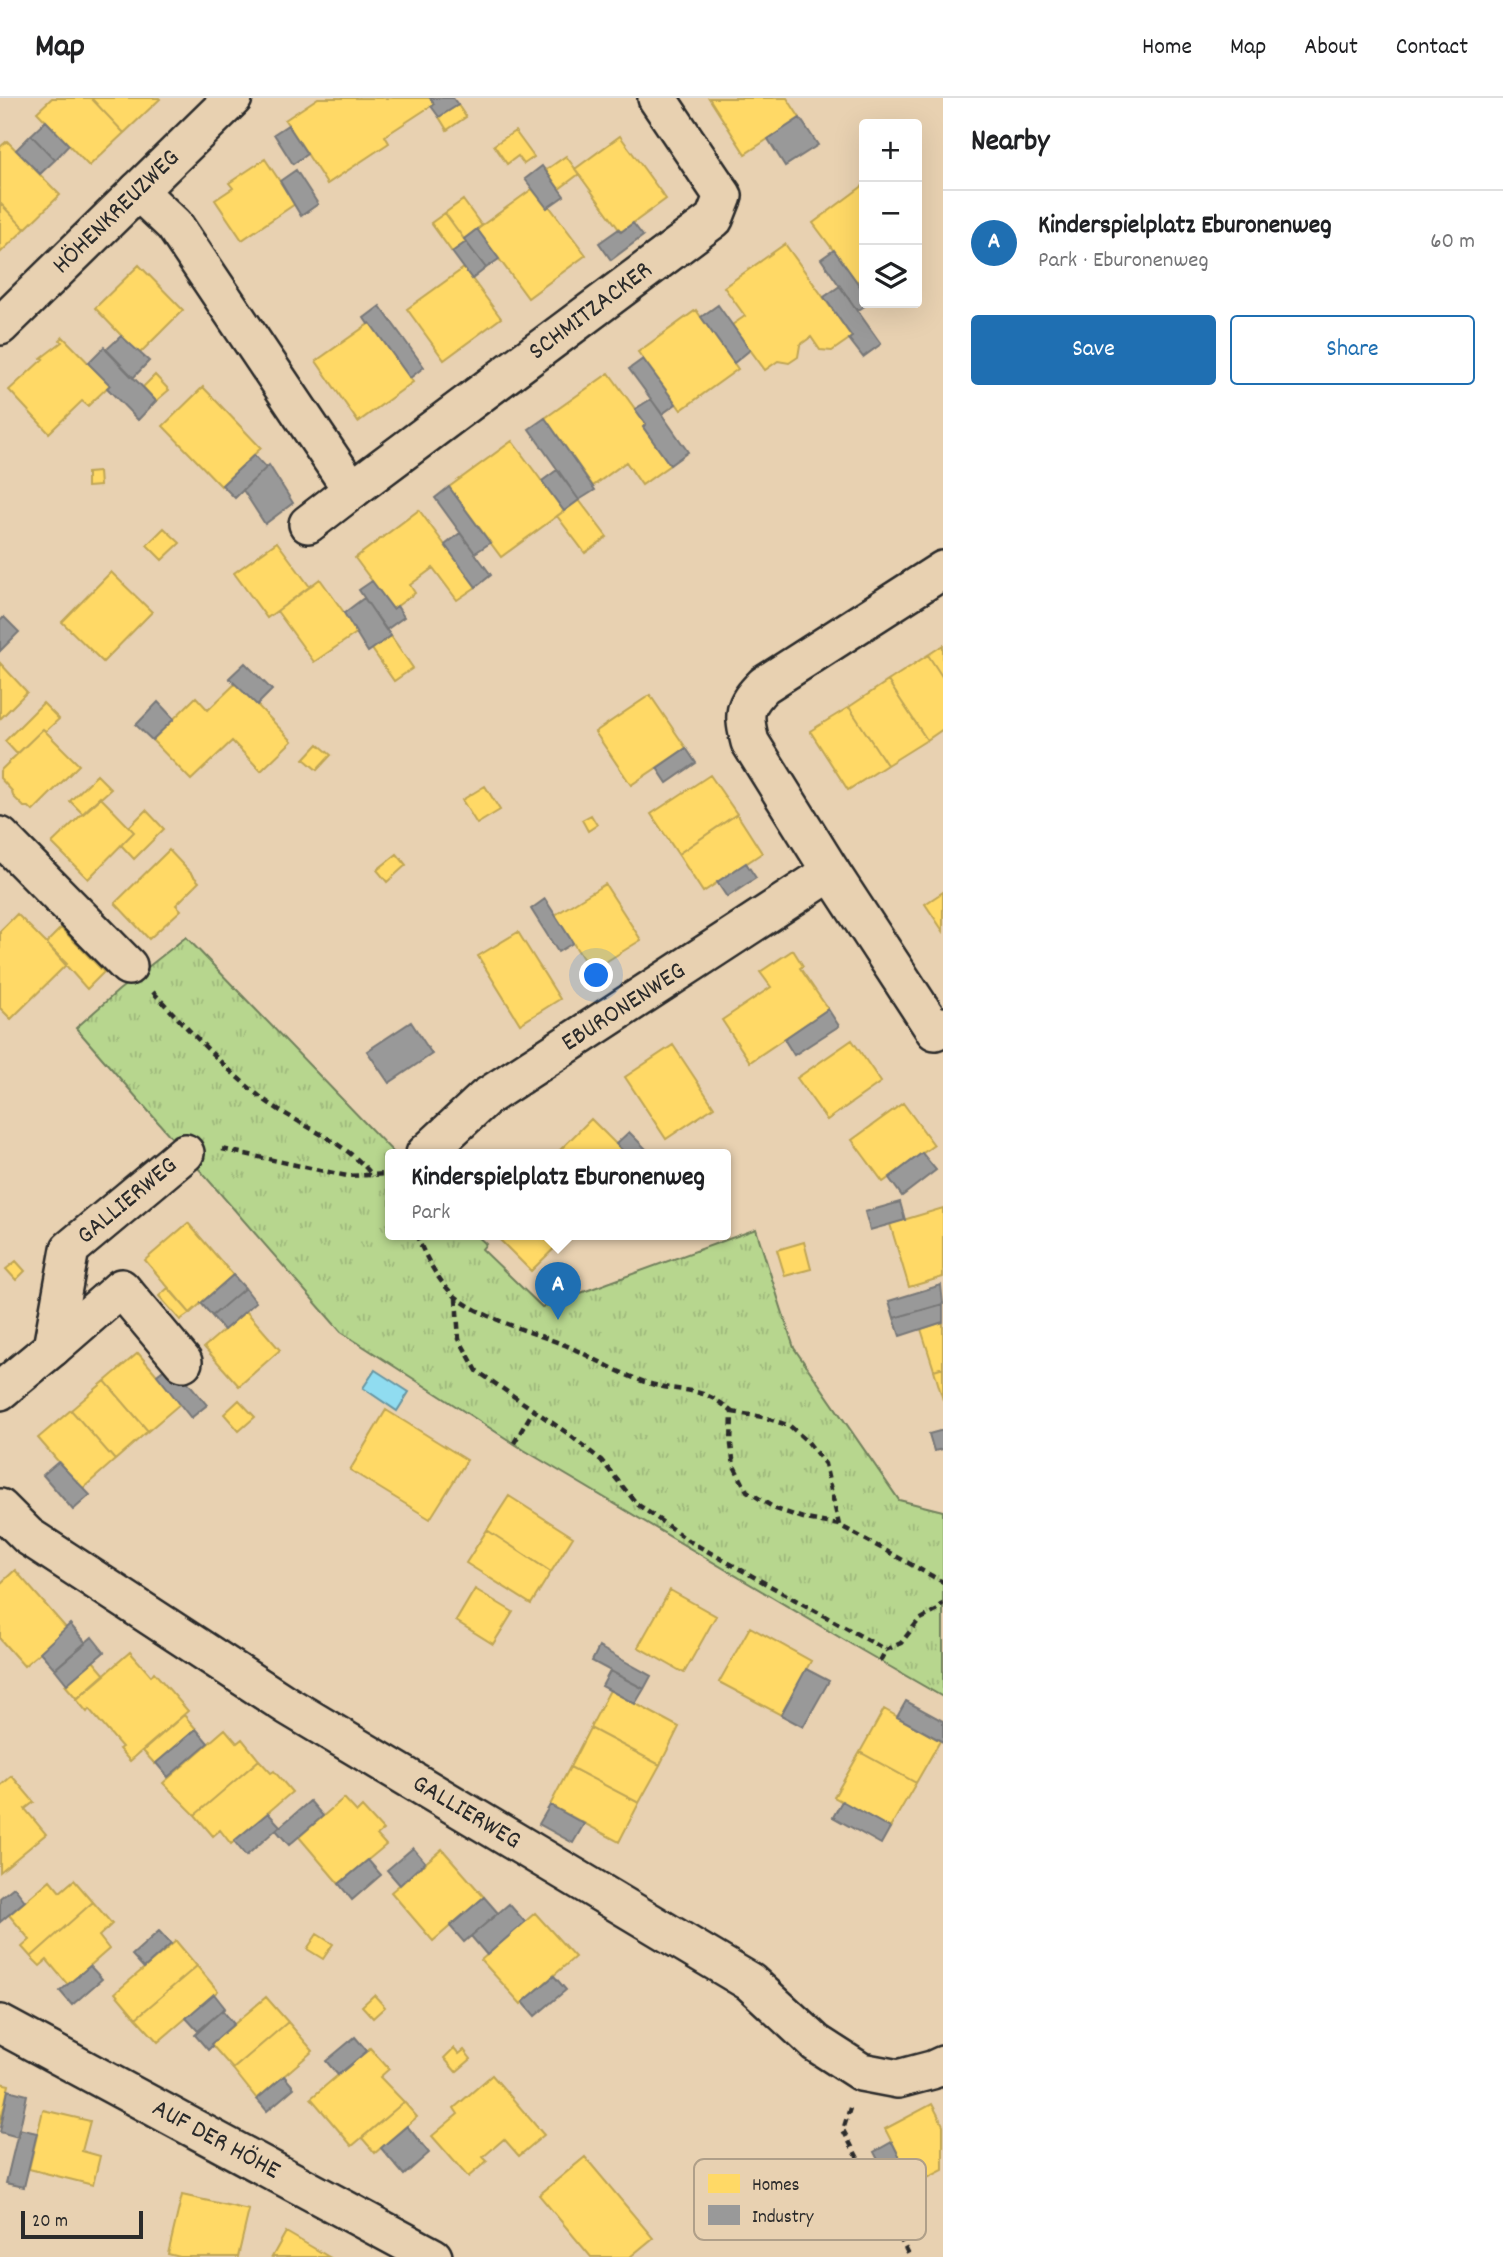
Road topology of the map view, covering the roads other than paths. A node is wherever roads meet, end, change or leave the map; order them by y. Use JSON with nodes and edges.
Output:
{"nodes":[{"id":1,"x":233,"y":98,"type":"edge"},
{"id":2,"x":657,"y":98,"type":"edge"},
{"id":3,"x":138,"y":191,"type":"junction"},
{"id":4,"x":0,"y":326,"type":"edge"},
{"id":5,"x":352,"y":490,"type":"junction"},
{"id":6,"x":308,"y":524,"type":"dead end"},
{"id":7,"x":943,"y":570,"type":"edge"},
{"id":8,"x":0,"y":836,"type":"edge"},
{"id":9,"x":831,"y":872,"type":"junction"},
{"id":10,"x":128,"y":966,"type":"road end"},
{"id":11,"x":941,"y":1033,"type":"edge"},
{"id":12,"x":430,"y":1149,"type":"edge"},
{"id":13,"x":185,"y":1153,"type":"road end"},
{"id":14,"x":52,"y":1348,"type":"junction"},
{"id":15,"x":183,"y":1362,"type":"dead end"},
{"id":16,"x":0,"y":1391,"type":"edge"},
{"id":17,"x":0,"y":1508,"type":"edge"},
{"id":18,"x":0,"y":2024,"type":"edge"},
{"id":19,"x":943,"y":2064,"type":"edge"},
{"id":20,"x":433,"y":2257,"type":"edge"}],
"edges":[{"from":1,"to":3,"type":"street","name":"HÖHENKREUZWEG"},
{"from":2,"to":5,"type":"street","name":"SCHMITZACKER"},
{"from":3,"to":4,"type":"street","name":"HÖHENKREUZWEG"},
{"from":3,"to":5,"type":"street"},
{"from":5,"to":6,"type":"street","name":"SCHMITZACKER"},
{"from":7,"to":9,"type":"street"},
{"from":8,"to":10,"type":"street"},
{"from":9,"to":11,"type":"street"},
{"from":9,"to":12,"type":"street","name":"EBURONENWEG"},
{"from":13,"to":14,"type":"street","name":"GALLIERWEG"},
{"from":14,"to":15,"type":"street"},
{"from":14,"to":16,"type":"street"},
{"from":17,"to":19,"type":"street","name":"GALLIERWEG"},
{"from":18,"to":20,"type":"street","name":"AUF DER HÖHE"}]}
